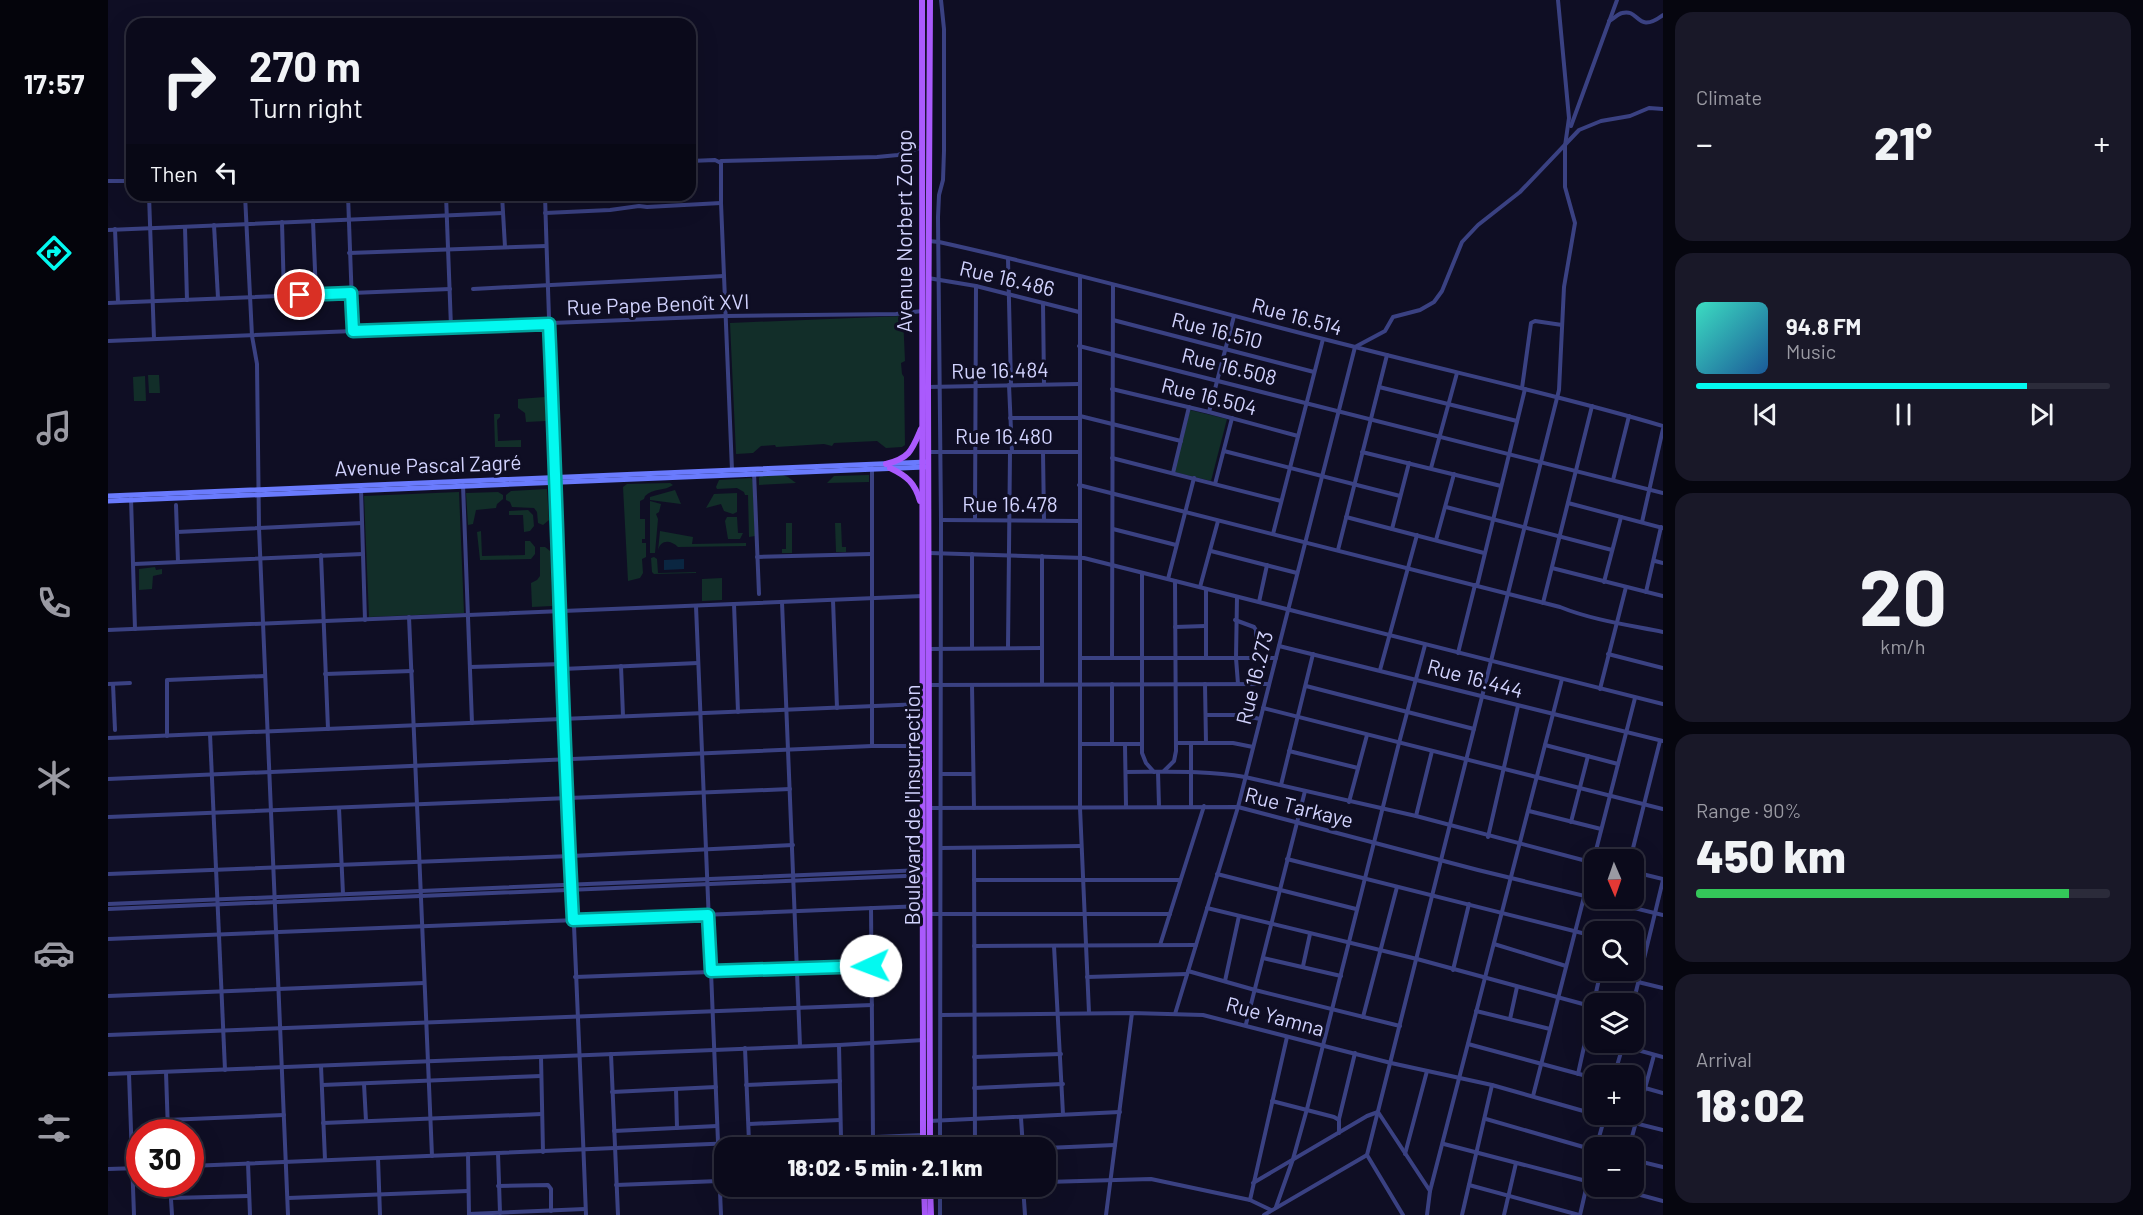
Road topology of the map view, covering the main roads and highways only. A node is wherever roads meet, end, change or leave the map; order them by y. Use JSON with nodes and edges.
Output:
{"nodes":[{"id":1,"x":922,"y":0,"type":"edge"},
{"id":2,"x":930,"y":0,"type":"edge"},
{"id":3,"x":925,"y":241,"type":"junction"},
{"id":4,"x":925,"y":387,"type":"junction"},
{"id":5,"x":922,"y":426,"type":"junction"},
{"id":6,"x":925,"y":464,"type":"junction"},
{"id":7,"x":888,"y":466,"type":"junction"},
{"id":8,"x":754,"y":471,"type":"junction"},
{"id":9,"x":556,"y":480,"type":"junction"},
{"id":10,"x":108,"y":496,"type":"edge"},
{"id":11,"x":131,"y":497,"type":"junction"},
{"id":12,"x":108,"y":501,"type":"edge"},
{"id":13,"x":922,"y":508,"type":"junction"},
{"id":14,"x":926,"y":596,"type":"junction"},
{"id":15,"x":926,"y":704,"type":"junction"},
{"id":16,"x":926,"y":872,"type":"junction"},
{"id":17,"x":927,"y":1040,"type":"junction"},
{"id":18,"x":924,"y":1137,"type":"edge"},
{"id":19,"x":930,"y":1137,"type":"edge"},
{"id":20,"x":924,"y":1197,"type":"edge"},
{"id":21,"x":930,"y":1197,"type":"edge"},
{"id":22,"x":925,"y":1215,"type":"edge"},
{"id":23,"x":931,"y":1215,"type":"edge"}],
"edges":[{"from":1,"to":3,"type":"main road","name":"Avenue Norbert Zongo"},
{"from":2,"to":3,"type":"main road","name":"Avenue Norbert Zongo"},
{"from":3,"to":4,"type":"main road","name":"Avenue Norbert Zongo"},
{"from":3,"to":4,"type":"main road","name":"Avenue Norbert Zongo"},
{"from":4,"to":5,"type":"main road","name":"Avenue Norbert Zongo"},
{"from":4,"to":6,"type":"main road","name":"Avenue Norbert Zongo"},
{"from":5,"to":6,"type":"main road","name":"Avenue Norbert Zongo"},
{"from":5,"to":7,"type":"main road"},
{"from":6,"to":7,"type":"main road","name":"Avenue Pascal Zagré"},
{"from":6,"to":13,"type":"main road","name":"Boulevard de l'Insurrection"},
{"from":6,"to":14,"type":"main road","name":"Boulevard de l'Insurrection"},
{"from":7,"to":8,"type":"main road","name":"Avenue Pascal Zagré"},
{"from":7,"to":13,"type":"main road"},
{"from":8,"to":9,"type":"main road","name":"Avenue Pascal Zagré"},
{"from":8,"to":9,"type":"main road","name":"Avenue Pascal Zagré"},
{"from":9,"to":11,"type":"main road","name":"Avenue Pascal Zagré"},
{"from":10,"to":11,"type":"main road","name":"Avenue Pascal Zagré"},
{"from":11,"to":12,"type":"main road","name":"Avenue Pascal Zagré"},
{"from":13,"to":14,"type":"main road","name":"Boulevard de l'Insurrection"},
{"from":14,"to":15,"type":"main road","name":"Boulevard de l'Insurrection"},
{"from":14,"to":15,"type":"main road","name":"Boulevard de l'Insurrection"},
{"from":15,"to":16,"type":"main road","name":"Boulevard de l'Insurrection"},
{"from":15,"to":16,"type":"main road","name":"Boulevard de l'Insurrection"},
{"from":16,"to":17,"type":"main road","name":"Boulevard de l'Insurrection"},
{"from":16,"to":17,"type":"main road","name":"Boulevard de l'Insurrection"},
{"from":17,"to":18,"type":"main road","name":"Boulevard de l'Insurrection"},
{"from":17,"to":19,"type":"main road","name":"Boulevard de l'Insurrection"},
{"from":20,"to":22,"type":"main road"},
{"from":21,"to":23,"type":"main road"}]}
